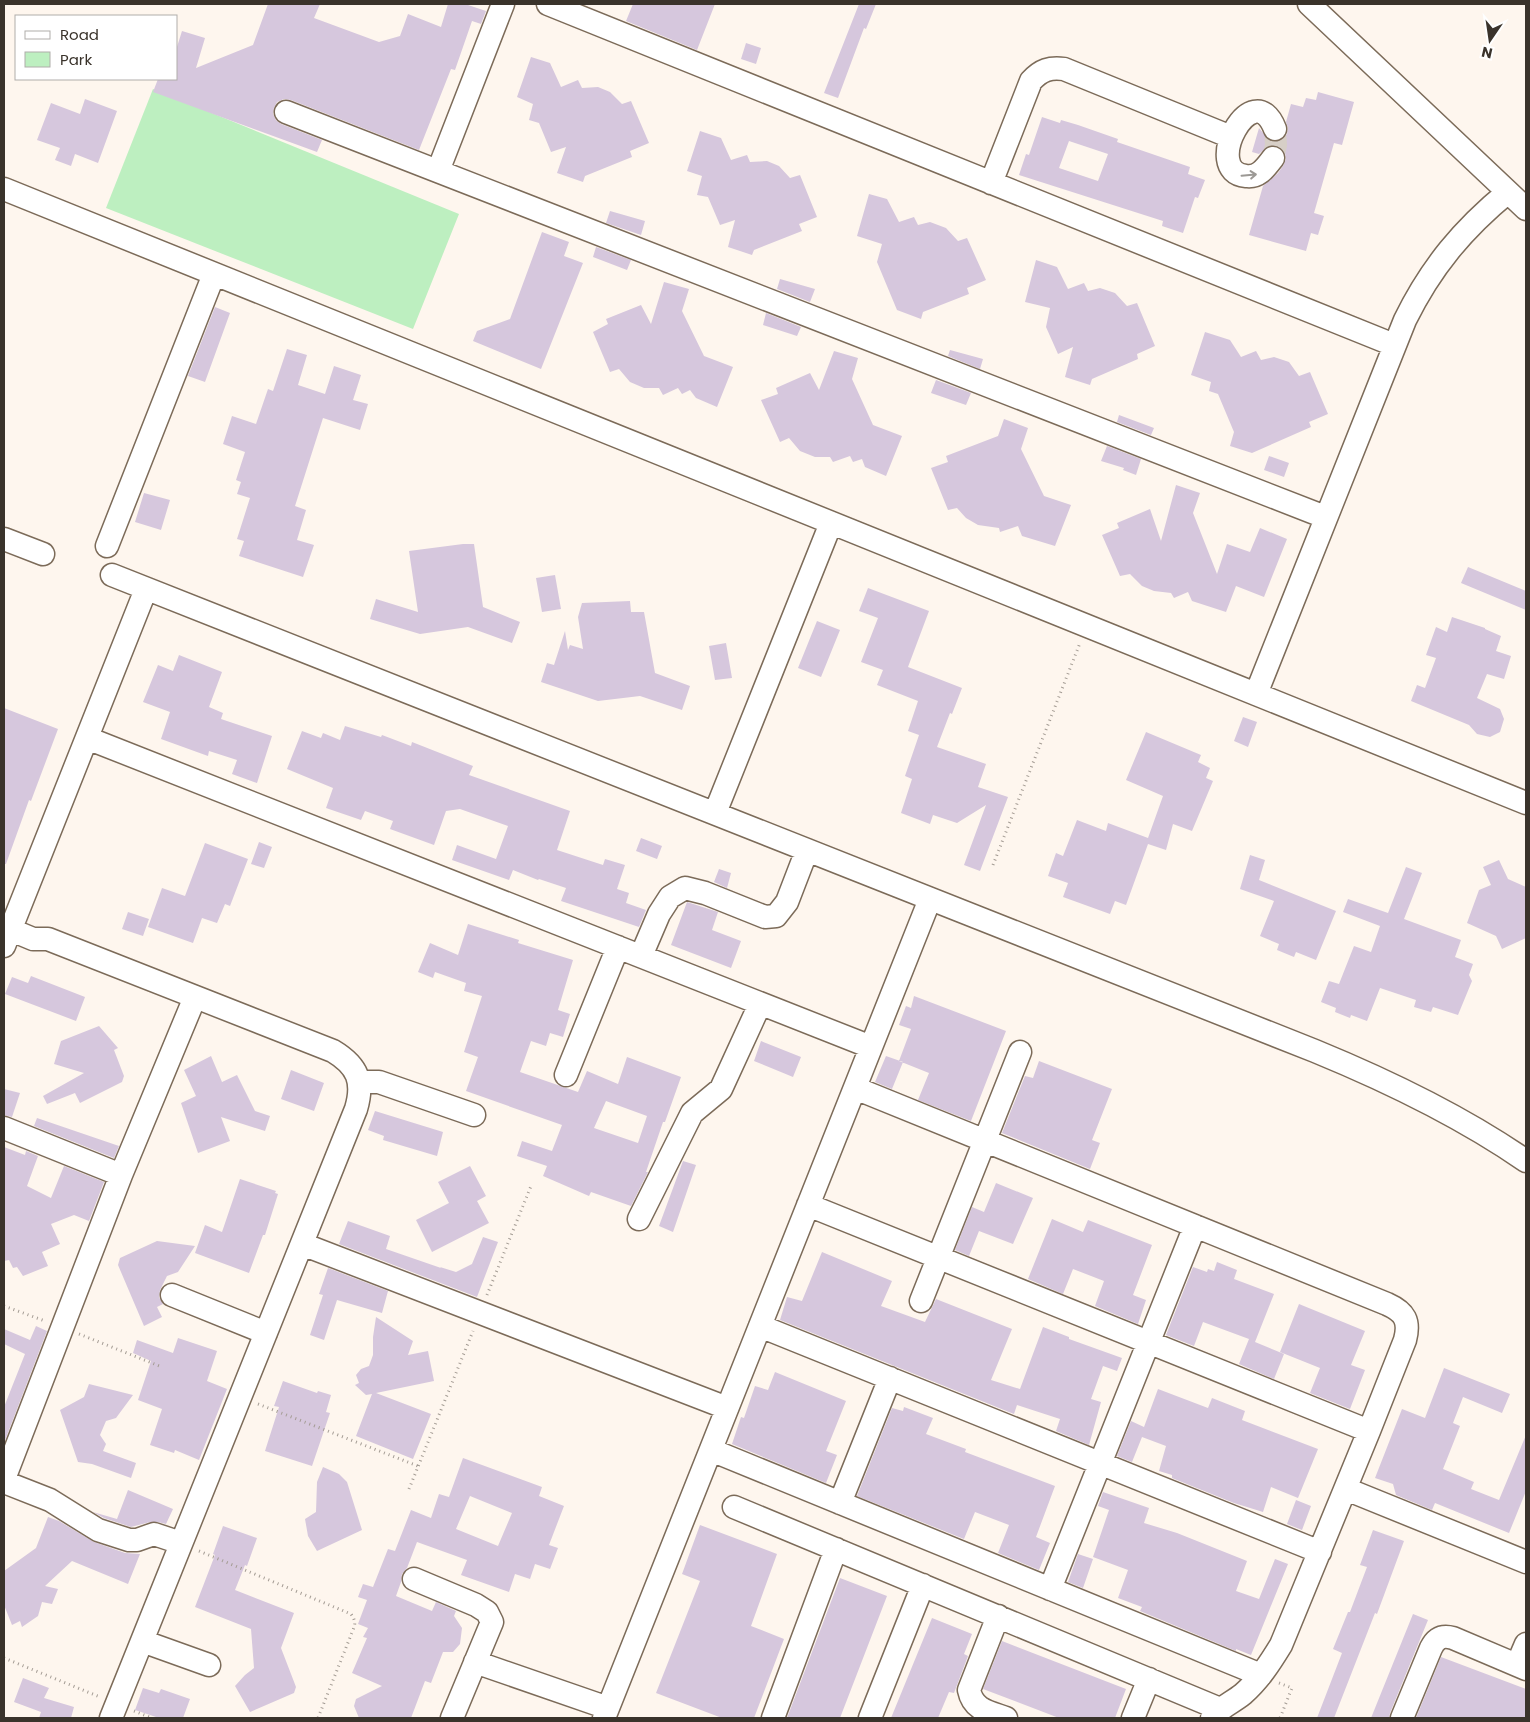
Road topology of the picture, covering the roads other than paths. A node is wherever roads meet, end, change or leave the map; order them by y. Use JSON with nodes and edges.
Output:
{"nodes":[{"id":1,"x":503,"y":4,"type":"edge"},
{"id":2,"x":548,"y":4,"type":"edge"},
{"id":3,"x":1310,"y":4,"type":"edge"},
{"id":4,"x":286,"y":112,"type":"dead end"},
{"id":5,"x":1275,"y":129,"type":"dead end"},
{"id":6,"x":1231,"y":137,"type":"junction"},
{"id":7,"x":1273,"y":158,"type":"tunnel mouth"},
{"id":8,"x":438,"y":171,"type":"junction"},
{"id":9,"x":991,"y":183,"type":"junction"},
{"id":10,"x":4,"y":189,"type":"edge"},
{"id":11,"x":1508,"y":192,"type":"junction"},
{"id":12,"x":1526,"y":209,"type":"edge"},
{"id":13,"x":214,"y":274,"type":"junction"},
{"id":14,"x":1394,"y":345,"type":"junction"},
{"id":15,"x":1326,"y":517,"type":"junction"},
{"id":16,"x":831,"y":523,"type":"junction"},
{"id":17,"x":4,"y":539,"type":"edge"},
{"id":18,"x":107,"y":546,"type":"dead end"},
{"id":19,"x":42,"y":554,"type":"dead end"},
{"id":20,"x":112,"y":576,"type":"dead end"},
{"id":21,"x":146,"y":589,"type":"junction"},
{"id":22,"x":1256,"y":694,"type":"junction"},
{"id":23,"x":87,"y":738,"type":"junction"},
{"id":24,"x":1526,"y":803,"type":"edge"},
{"id":25,"x":715,"y":813,"type":"junction"},
{"id":26,"x":808,"y":850,"type":"junction"},
{"id":27,"x":930,"y":898,"type":"junction"},
{"id":28,"x":7,"y":927,"type":"edge"},
{"id":29,"x":618,"y":947,"type":"junction"},
{"id":30,"x":641,"y":956,"type":"junction"},
{"id":31,"x":195,"y":997,"type":"junction"},
{"id":32,"x":760,"y":1004,"type":"junction"},
{"id":33,"x":871,"y":1047,"type":"junction"},
{"id":34,"x":1020,"y":1052,"type":"dead end"},
{"id":35,"x":566,"y":1075,"type":"dead end"},
{"id":36,"x":360,"y":1082,"type":"junction"},
{"id":37,"x":855,"y":1088,"type":"junction"},
{"id":38,"x":474,"y":1115,"type":"dead end"},
{"id":39,"x":4,"y":1128,"type":"edge"},
{"id":40,"x":985,"y":1140,"type":"junction"},
{"id":41,"x":1526,"y":1161,"type":"edge"},
{"id":42,"x":121,"y":1175,"type":"junction"},
{"id":43,"x":808,"y":1205,"type":"junction"},
{"id":44,"x":639,"y":1219,"type":"dead end"},
{"id":45,"x":1195,"y":1226,"type":"junction"},
{"id":46,"x":302,"y":1244,"type":"junction"},
{"id":47,"x":938,"y":1258,"type":"junction"},
{"id":48,"x":172,"y":1295,"type":"dead end"},
{"id":49,"x":921,"y":1300,"type":"dead end"},
{"id":50,"x":760,"y":1326,"type":"junction"},
{"id":51,"x":266,"y":1332,"type":"junction"},
{"id":52,"x":1148,"y":1342,"type":"junction"},
{"id":53,"x":890,"y":1378,"type":"junction"},
{"id":54,"x":727,"y":1408,"type":"junction"},
{"id":55,"x":1369,"y":1431,"type":"junction"},
{"id":56,"x":711,"y":1450,"type":"junction"},
{"id":57,"x":1100,"y":1463,"type":"junction"},
{"id":58,"x":4,"y":1480,"type":"edge"},
{"id":59,"x":1346,"y":1489,"type":"junction"},
{"id":60,"x":840,"y":1503,"type":"junction"},
{"id":61,"x":734,"y":1506,"type":"dead end"},
{"id":62,"x":181,"y":1544,"type":"junction"},
{"id":63,"x":836,"y":1549,"type":"junction"},
{"id":64,"x":1320,"y":1552,"type":"junction"},
{"id":65,"x":1526,"y":1562,"type":"edge"},
{"id":66,"x":414,"y":1579,"type":"dead end"},
{"id":67,"x":923,"y":1585,"type":"junction"},
{"id":68,"x":1050,"y":1590,"type":"junction"},
{"id":69,"x":998,"y":1616,"type":"junction"},
{"id":70,"x":142,"y":1641,"type":"junction"},
{"id":71,"x":1526,"y":1644,"type":"edge"},
{"id":72,"x":475,"y":1662,"type":"junction"},
{"id":73,"x":209,"y":1665,"type":"dead end"},
{"id":74,"x":1522,"y":1667,"type":"edge"},
{"id":75,"x":1261,"y":1675,"type":"junction"},
{"id":76,"x":1148,"y":1679,"type":"junction"},
{"id":77,"x":114,"y":1711,"type":"edge"},
{"id":78,"x":606,"y":1713,"type":"edge"},
{"id":79,"x":1216,"y":1714,"type":"edge"},
{"id":80,"x":452,"y":1718,"type":"edge"},
{"id":81,"x":773,"y":1718,"type":"edge"},
{"id":82,"x":870,"y":1718,"type":"edge"},
{"id":83,"x":1006,"y":1718,"type":"edge"},
{"id":84,"x":1133,"y":1718,"type":"edge"},
{"id":85,"x":1402,"y":1718,"type":"edge"}],
"edges":[{"from":1,"to":8,"type":"street"},
{"from":2,"to":9,"type":"street"},
{"from":3,"to":11,"type":"street"},
{"from":4,"to":8,"type":"street"},
{"from":5,"to":6,"type":"street"},
{"from":6,"to":7,"type":"street","one_way":true},
{"from":6,"to":9,"type":"street"},
{"from":8,"to":15,"type":"street"},
{"from":9,"to":14,"type":"street"},
{"from":10,"to":13,"type":"street"},
{"from":11,"to":12,"type":"street"},
{"from":11,"to":14,"type":"street"},
{"from":13,"to":16,"type":"street"},
{"from":13,"to":18,"type":"street"},
{"from":14,"to":15,"type":"street"},
{"from":15,"to":22,"type":"street"},
{"from":16,"to":22,"type":"street"},
{"from":16,"to":25,"type":"street"},
{"from":17,"to":19,"type":"street"},
{"from":20,"to":21,"type":"street"},
{"from":21,"to":23,"type":"street"},
{"from":21,"to":25,"type":"street"},
{"from":22,"to":24,"type":"street"},
{"from":23,"to":28,"type":"street"},
{"from":23,"to":29,"type":"street"},
{"from":25,"to":26,"type":"street"},
{"from":26,"to":27,"type":"street"},
{"from":26,"to":30,"type":"street"},
{"from":27,"to":33,"type":"street"},
{"from":27,"to":41,"type":"street"},
{"from":28,"to":31,"type":"street"},
{"from":29,"to":30,"type":"street"},
{"from":29,"to":35,"type":"street"},
{"from":30,"to":32,"type":"street"},
{"from":31,"to":36,"type":"street"},
{"from":31,"to":42,"type":"street"},
{"from":32,"to":33,"type":"street"},
{"from":32,"to":44,"type":"street"},
{"from":33,"to":37,"type":"street"},
{"from":34,"to":40,"type":"street"},
{"from":36,"to":38,"type":"street"},
{"from":36,"to":46,"type":"street"},
{"from":37,"to":40,"type":"street"},
{"from":37,"to":43,"type":"street"},
{"from":39,"to":42,"type":"street"},
{"from":40,"to":45,"type":"street"},
{"from":40,"to":47,"type":"street"},
{"from":42,"to":58,"type":"street"},
{"from":43,"to":47,"type":"street"},
{"from":43,"to":50,"type":"street"},
{"from":45,"to":52,"type":"street"},
{"from":45,"to":55,"type":"street"},
{"from":46,"to":51,"type":"street"},
{"from":46,"to":54,"type":"street"},
{"from":47,"to":49,"type":"street"},
{"from":47,"to":52,"type":"street"},
{"from":48,"to":51,"type":"street"},
{"from":50,"to":53,"type":"street"},
{"from":50,"to":54,"type":"street"},
{"from":51,"to":62,"type":"street"},
{"from":52,"to":55,"type":"street"},
{"from":52,"to":57,"type":"street"},
{"from":53,"to":57,"type":"street"},
{"from":53,"to":60,"type":"street"},
{"from":54,"to":56,"type":"street"},
{"from":55,"to":59,"type":"street"},
{"from":56,"to":60,"type":"street"},
{"from":56,"to":78,"type":"street"},
{"from":57,"to":64,"type":"street"},
{"from":57,"to":68,"type":"street"},
{"from":58,"to":62,"type":"street"},
{"from":59,"to":64,"type":"street"},
{"from":59,"to":65,"type":"street"},
{"from":60,"to":68,"type":"street"},
{"from":61,"to":63,"type":"street"},
{"from":62,"to":70,"type":"street"},
{"from":63,"to":67,"type":"street"},
{"from":63,"to":81,"type":"street"},
{"from":64,"to":75,"type":"street"},
{"from":66,"to":72,"type":"street"},
{"from":67,"to":69,"type":"street"},
{"from":67,"to":82,"type":"street"},
{"from":68,"to":75,"type":"street"},
{"from":69,"to":76,"type":"street"},
{"from":69,"to":83,"type":"street"},
{"from":70,"to":73,"type":"street"},
{"from":70,"to":77,"type":"street"},
{"from":71,"to":74,"type":"street"},
{"from":72,"to":78,"type":"street"},
{"from":72,"to":80,"type":"street"},
{"from":74,"to":85,"type":"street"},
{"from":75,"to":79,"type":"street"},
{"from":76,"to":79,"type":"street"},
{"from":76,"to":84,"type":"street"}]}
